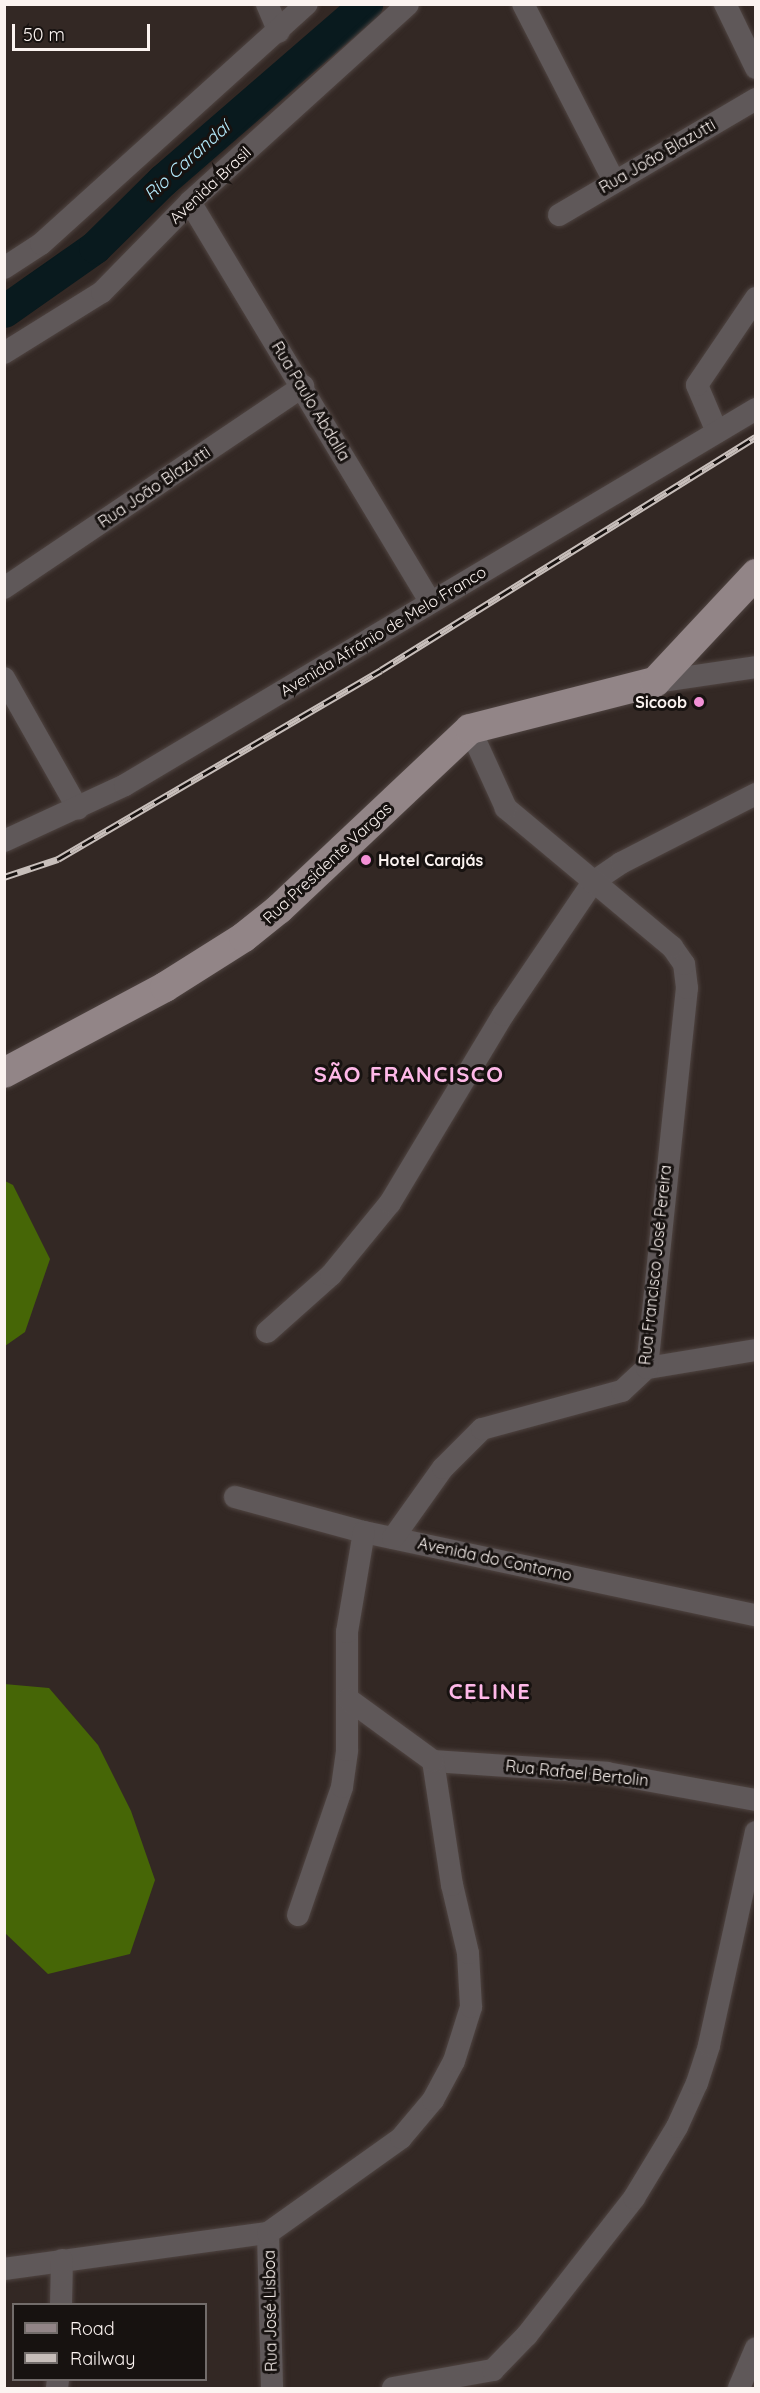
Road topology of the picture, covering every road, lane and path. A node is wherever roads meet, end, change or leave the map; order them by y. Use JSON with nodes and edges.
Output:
{"nodes":[{"id":1,"x":267,"y":4,"type":"edge"},
{"id":2,"x":307,"y":4,"type":"edge"},
{"id":3,"x":408,"y":4,"type":"edge"},
{"id":4,"x":523,"y":4,"type":"edge"},
{"id":5,"x":724,"y":4,"type":"edge"},
{"id":6,"x":279,"y":32,"type":"junction"},
{"id":7,"x":756,"y":68,"type":"edge"},
{"id":8,"x":756,"y":99,"type":"edge"},
{"id":9,"x":614,"y":181,"type":"junction"},
{"id":10,"x":190,"y":202,"type":"junction"},
{"id":11,"x":559,"y":215,"type":"dead end"},
{"id":12,"x":4,"y":268,"type":"edge"},
{"id":13,"x":756,"y":298,"type":"edge"},
{"id":14,"x":4,"y":353,"type":"edge"},
{"id":15,"x":303,"y":386,"type":"junction"},
{"id":16,"x":756,"y":409,"type":"edge"},
{"id":17,"x":717,"y":432,"type":"junction"},
{"id":18,"x":756,"y":574,"type":"edge"},
{"id":19,"x":4,"y":588,"type":"edge"},
{"id":20,"x":430,"y":602,"type":"junction"},
{"id":21,"x":756,"y":667,"type":"edge"},
{"id":22,"x":4,"y":678,"type":"edge"},
{"id":23,"x":655,"y":682,"type":"junction"},
{"id":24,"x":470,"y":729,"type":"junction"},
{"id":25,"x":756,"y":794,"type":"edge"},
{"id":26,"x":78,"y":809,"type":"junction"},
{"id":27,"x":4,"y":841,"type":"edge"},
{"id":28,"x":593,"y":882,"type":"junction"},
{"id":29,"x":4,"y":1073,"type":"edge"},
{"id":30,"x":267,"y":1332,"type":"dead end"},
{"id":31,"x":756,"y":1350,"type":"edge"},
{"id":32,"x":647,"y":1368,"type":"junction"},
{"id":33,"x":236,"y":1497,"type":"dead end"},
{"id":34,"x":364,"y":1532,"type":"junction"},
{"id":35,"x":393,"y":1538,"type":"junction"},
{"id":36,"x":756,"y":1614,"type":"edge"},
{"id":37,"x":348,"y":1699,"type":"junction"},
{"id":38,"x":433,"y":1761,"type":"junction"},
{"id":39,"x":756,"y":1800,"type":"edge"},
{"id":40,"x":756,"y":1832,"type":"edge"},
{"id":41,"x":298,"y":1915,"type":"dead end"},
{"id":42,"x":268,"y":2234,"type":"junction"},
{"id":43,"x":62,"y":2260,"type":"junction"},
{"id":44,"x":4,"y":2269,"type":"edge"},
{"id":45,"x":61,"y":2303,"type":"edge"},
{"id":46,"x":494,"y":2379,"type":"edge"},
{"id":47,"x":272,"y":2388,"type":"edge"},
{"id":48,"x":393,"y":2388,"type":"edge"}],
"edges":[{"from":1,"to":6,"type":"street"},
{"from":2,"to":6,"type":"street"},
{"from":3,"to":10,"type":"street","name":"Avenida Brasil"},
{"from":4,"to":9,"type":"street"},
{"from":5,"to":7,"type":"street"},
{"from":6,"to":12,"type":"street"},
{"from":8,"to":9,"type":"street","name":"Rua João Blazutti"},
{"from":9,"to":11,"type":"street","name":"Rua João Blazutti"},
{"from":10,"to":14,"type":"street","name":"Avenida Brasil"},
{"from":10,"to":15,"type":"street","name":"Rua Paulo Abdalla"},
{"from":13,"to":17,"type":"street"},
{"from":15,"to":19,"type":"street","name":"Rua João Blazutti"},
{"from":15,"to":20,"type":"street","name":"Rua Paulo Abdalla"},
{"from":16,"to":17,"type":"street","name":"Avenida Afrânio de Melo Franco"},
{"from":17,"to":20,"type":"street","name":"Avenida Afrânio de Melo Franco"},
{"from":18,"to":23,"type":"main road"},
{"from":20,"to":26,"type":"street","name":"Avenida Afrânio de Melo Franco"},
{"from":21,"to":23,"type":"street"},
{"from":22,"to":26,"type":"street"},
{"from":23,"to":24,"type":"main road","name":"Rua Presidente Vargas"},
{"from":24,"to":28,"type":"street","name":"Rua Francisco José Pereira"},
{"from":24,"to":29,"type":"main road","name":"Rua Presidente Vargas"},
{"from":25,"to":28,"type":"street"},
{"from":26,"to":27,"type":"street","name":"Avenida Afrânio de Melo Franco"},
{"from":28,"to":30,"type":"street"},
{"from":28,"to":32,"type":"street","name":"Rua Francisco José Pereira"},
{"from":31,"to":32,"type":"street"},
{"from":32,"to":35,"type":"street","name":"Rua Francisco José Pereira"},
{"from":33,"to":34,"type":"street","name":"Avenida do Contorno"},
{"from":34,"to":35,"type":"street","name":"Avenida do Contorno"},
{"from":34,"to":37,"type":"street"},
{"from":35,"to":36,"type":"street","name":"Avenida do Contorno"},
{"from":37,"to":38,"type":"street"},
{"from":37,"to":41,"type":"street"},
{"from":38,"to":39,"type":"street","name":"Rua Rafael Bertolin"},
{"from":38,"to":42,"type":"street"},
{"from":40,"to":46,"type":"street"},
{"from":42,"to":43,"type":"street"},
{"from":42,"to":47,"type":"street","name":"Rua José Lisboa"},
{"from":43,"to":44,"type":"street"},
{"from":43,"to":45,"type":"street"},
{"from":46,"to":48,"type":"street"}]}
